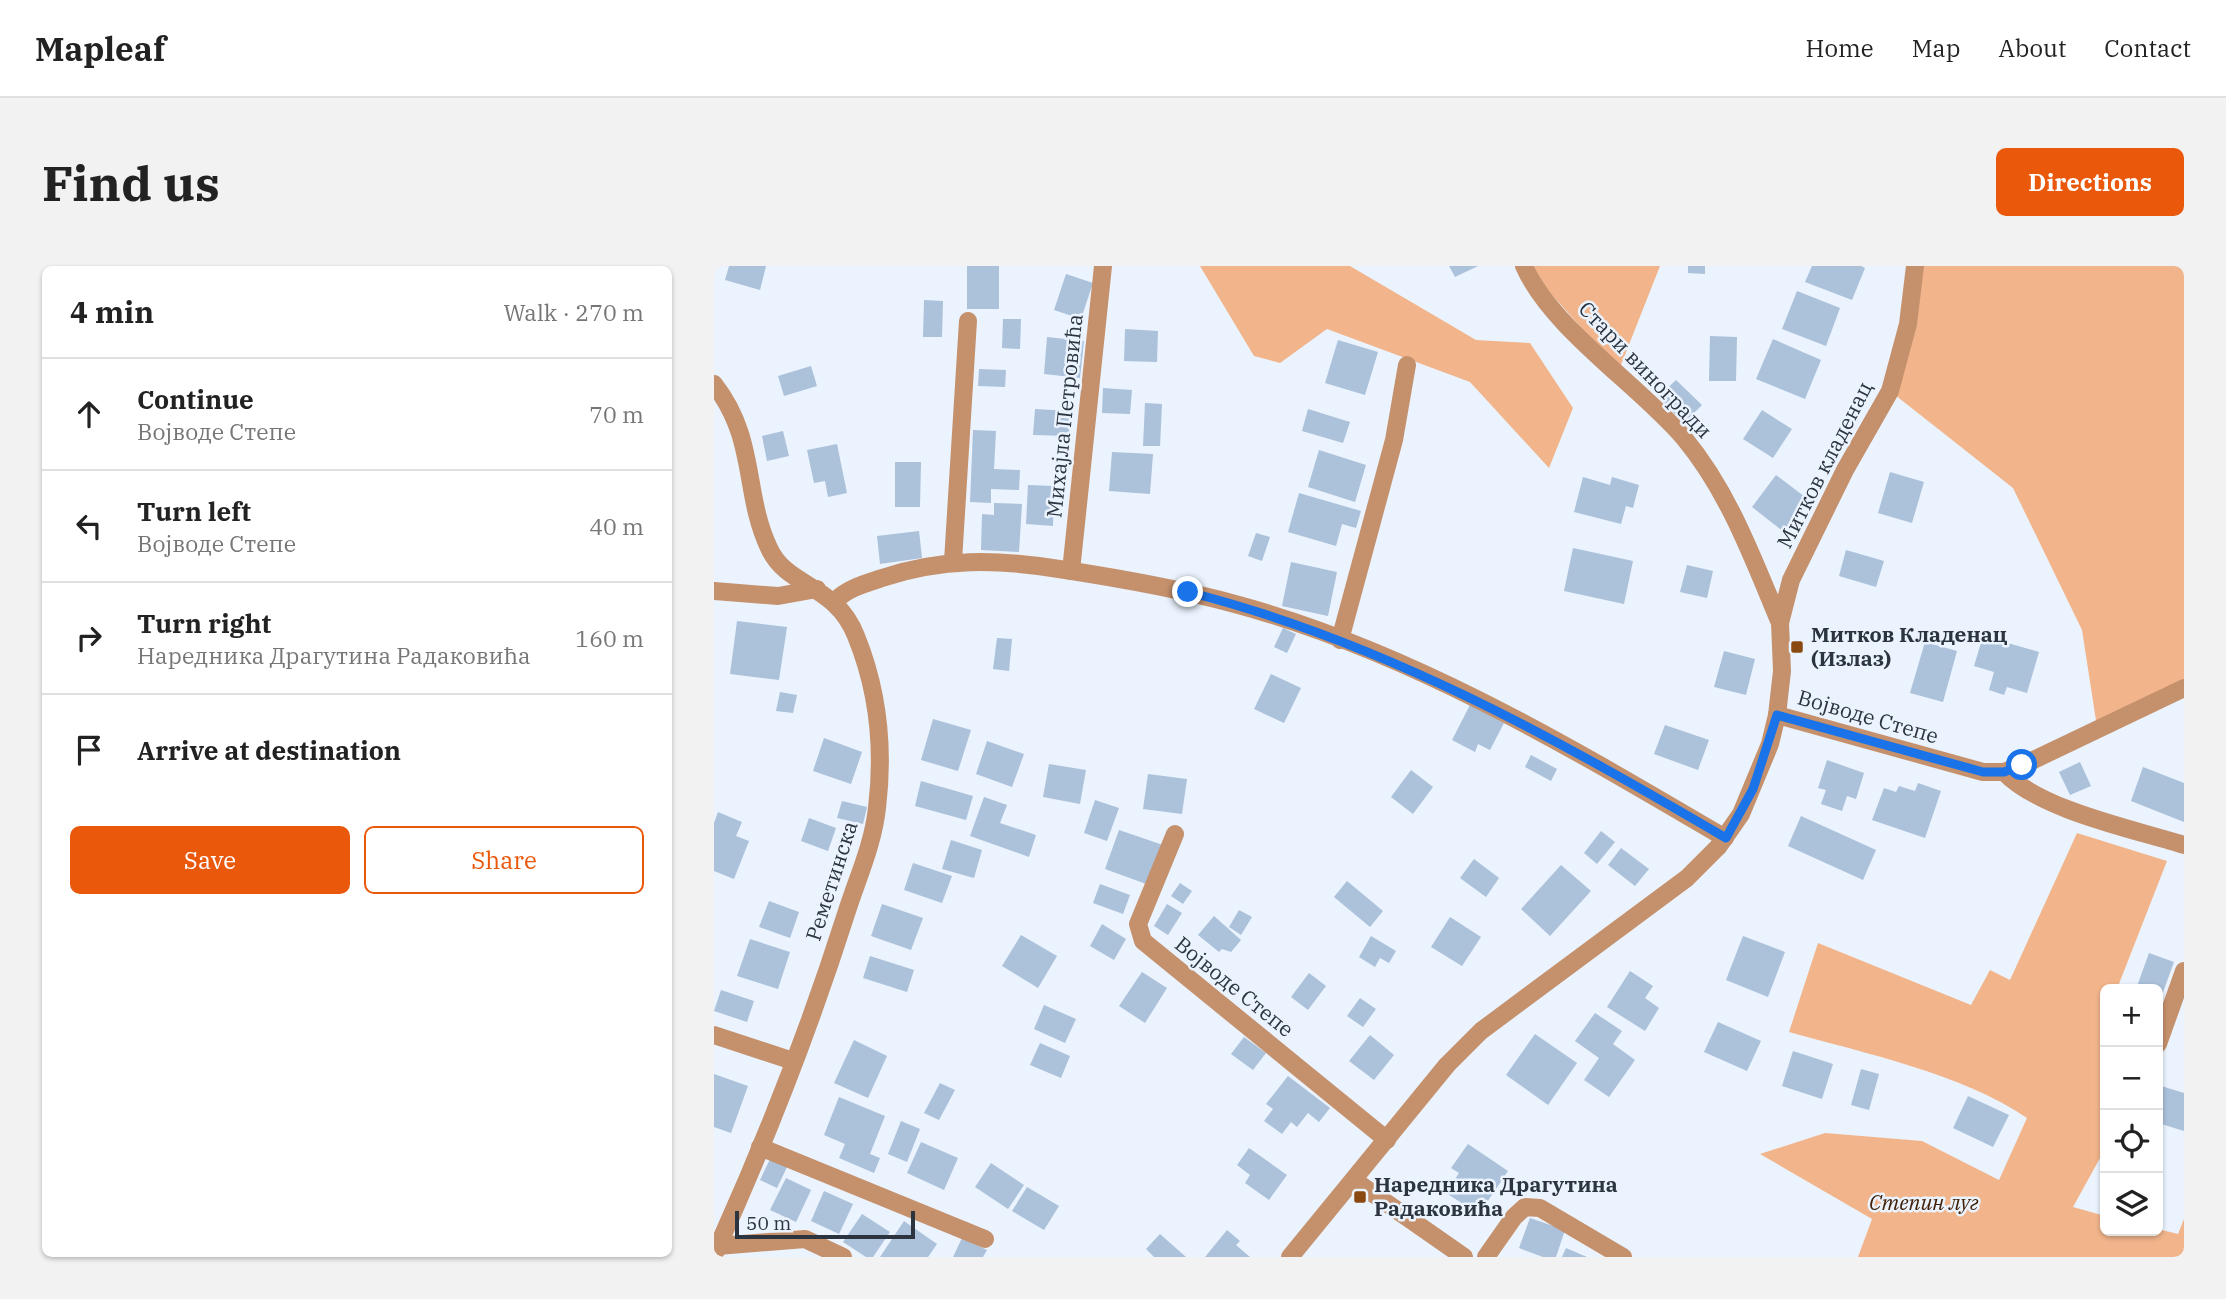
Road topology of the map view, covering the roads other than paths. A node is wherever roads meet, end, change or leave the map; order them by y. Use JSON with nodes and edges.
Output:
{"nodes":[{"id":1,"x":1104,"y":266,"type":"edge"},
{"id":2,"x":1524,"y":266,"type":"edge"},
{"id":3,"x":1915,"y":266,"type":"edge"},
{"id":4,"x":968,"y":321,"type":"dead end"},
{"id":5,"x":1407,"y":365,"type":"dead end"},
{"id":6,"x":714,"y":384,"type":"edge"},
{"id":7,"x":953,"y":561,"type":"junction"},
{"id":8,"x":1071,"y":571,"type":"junction"},
{"id":9,"x":817,"y":589,"type":"junction"},
{"id":10,"x":714,"y":591,"type":"edge"},
{"id":11,"x":835,"y":601,"type":"junction"},
{"id":12,"x":1780,"y":632,"type":"junction"},
{"id":13,"x":1340,"y":640,"type":"junction"},
{"id":14,"x":2184,"y":688,"type":"edge"},
{"id":15,"x":1777,"y":715,"type":"junction"},
{"id":16,"x":2004,"y":772,"type":"junction"},
{"id":17,"x":1175,"y":834,"type":"dead end"},
{"id":18,"x":1726,"y":838,"type":"junction"},
{"id":19,"x":2184,"y":845,"type":"edge"},
{"id":20,"x":2184,"y":971,"type":"edge"},
{"id":21,"x":2163,"y":1030,"type":"edge"},
{"id":22,"x":714,"y":1035,"type":"edge"},
{"id":23,"x":793,"y":1061,"type":"junction"},
{"id":24,"x":1387,"y":1140,"type":"junction"},
{"id":25,"x":760,"y":1147,"type":"junction"},
{"id":26,"x":1355,"y":1181,"type":"junction"},
{"id":27,"x":985,"y":1239,"type":"dead end"},
{"id":28,"x":716,"y":1251,"type":"edge"},
{"id":29,"x":843,"y":1257,"type":"edge"},
{"id":30,"x":1290,"y":1257,"type":"edge"},
{"id":31,"x":1464,"y":1257,"type":"edge"},
{"id":32,"x":1486,"y":1257,"type":"edge"},
{"id":33,"x":1623,"y":1257,"type":"edge"}],
"edges":[{"from":1,"to":8,"type":"street","name":"Михајла Петровића"},
{"from":2,"to":12,"type":"street","name":"Стари виногради"},
{"from":3,"to":12,"type":"street","name":"Митков кладенац"},
{"from":4,"to":7,"type":"street"},
{"from":5,"to":13,"type":"street"},
{"from":6,"to":9,"type":"street","name":"Реметинска"},
{"from":7,"to":8,"type":"street"},
{"from":7,"to":11,"type":"street"},
{"from":8,"to":13,"type":"street"},
{"from":9,"to":10,"type":"street"},
{"from":9,"to":11,"type":"street","name":"Реметинска"},
{"from":11,"to":23,"type":"street","name":"Реметинска"},
{"from":12,"to":15,"type":"street","name":"Стари виногради"},
{"from":13,"to":18,"type":"street"},
{"from":14,"to":16,"type":"street"},
{"from":15,"to":16,"type":"street","name":"Војводе Степе"},
{"from":15,"to":18,"type":"street","name":"Војводе Степе"},
{"from":16,"to":19,"type":"street"},
{"from":17,"to":24,"type":"street","name":"Војводе Степе"},
{"from":18,"to":24,"type":"street","name":"Војводе Степе"},
{"from":20,"to":21,"type":"street"},
{"from":22,"to":23,"type":"street"},
{"from":23,"to":25,"type":"street","name":"Реметинска"},
{"from":24,"to":26,"type":"street","name":"Војводе Степе"},
{"from":25,"to":27,"type":"street"},
{"from":25,"to":28,"type":"street","name":"Реметинска"},
{"from":26,"to":30,"type":"street","name":"Војводе Степе"},
{"from":26,"to":31,"type":"street"},
{"from":28,"to":29,"type":"street"},
{"from":32,"to":33,"type":"street"}]}
